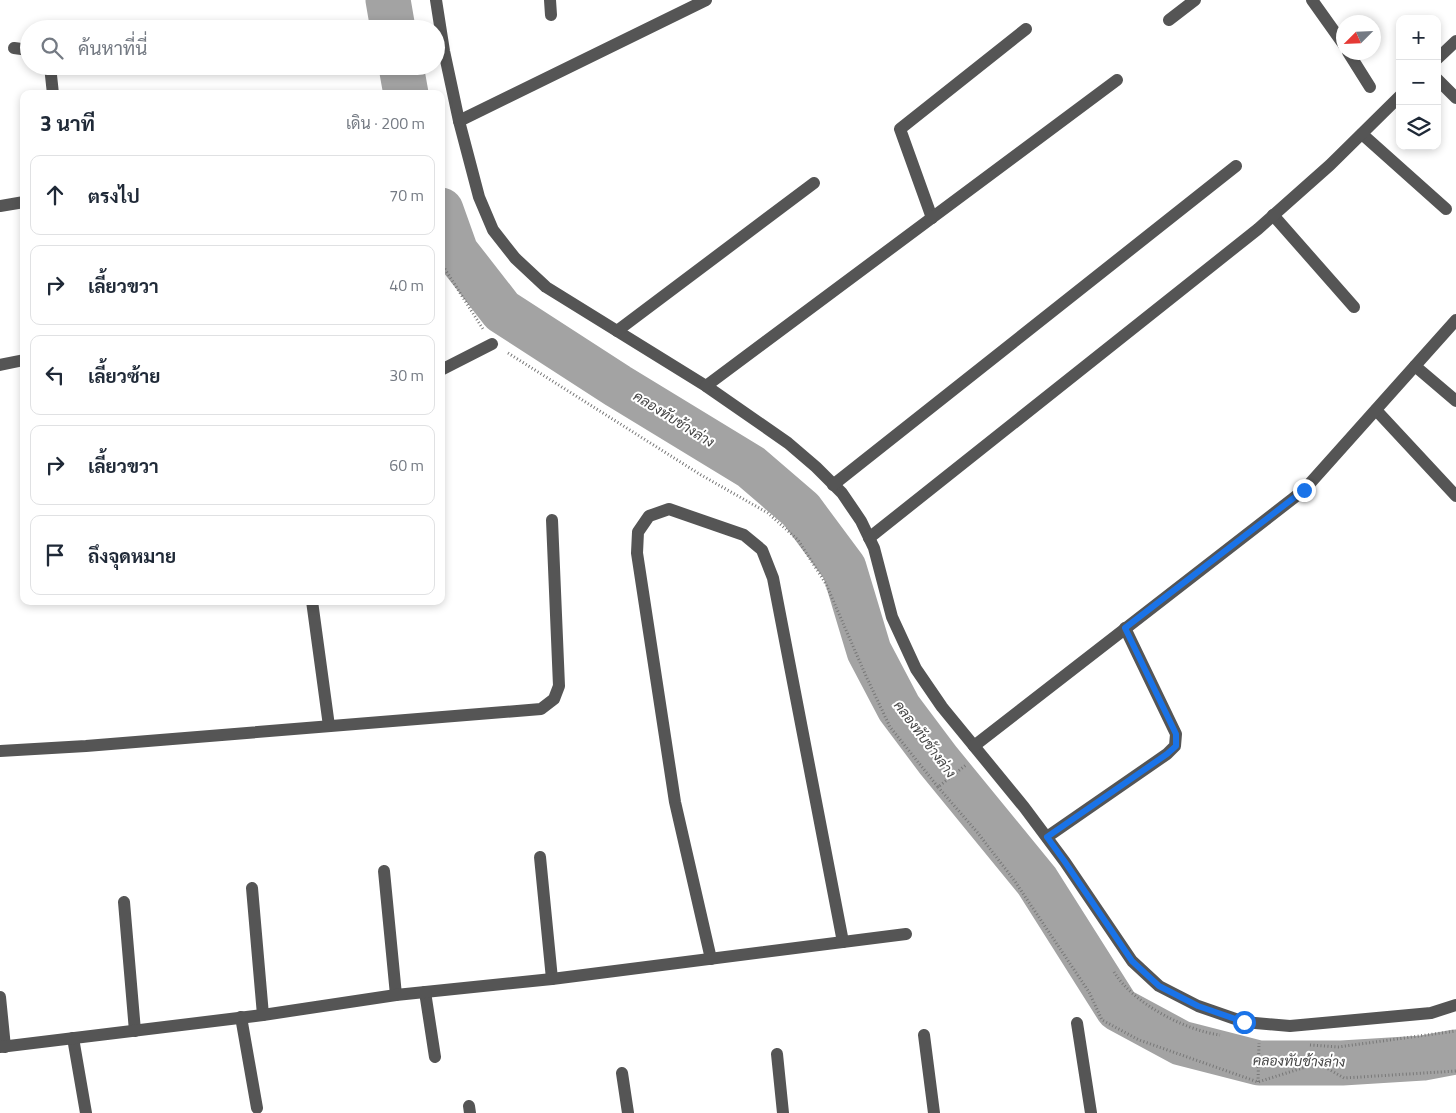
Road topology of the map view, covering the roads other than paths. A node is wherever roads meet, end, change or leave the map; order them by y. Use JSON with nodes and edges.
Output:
{"nodes":[{"id":1,"x":436,"y":0,"type":"edge"},
{"id":2,"x":550,"y":0,"type":"edge"},
{"id":3,"x":706,"y":0,"type":"edge"},
{"id":4,"x":1195,"y":0,"type":"edge"},
{"id":5,"x":1312,"y":0,"type":"edge"},
{"id":6,"x":551,"y":15,"type":"dead end"},
{"id":7,"x":439,"y":20,"type":"edge"},
{"id":8,"x":1169,"y":20,"type":"dead end"},
{"id":9,"x":1026,"y":28,"type":"dead end"},
{"id":10,"x":1336,"y":34,"type":"edge"},
{"id":11,"x":1456,"y":41,"type":"edge"},
{"id":12,"x":14,"y":48,"type":"dead end"},
{"id":13,"x":20,"y":49,"type":"edge"},
{"id":14,"x":445,"y":55,"type":"edge"},
{"id":15,"x":1441,"y":55,"type":"edge"},
{"id":16,"x":1353,"y":60,"type":"edge"},
{"id":17,"x":51,"y":75,"type":"edge"},
{"id":18,"x":1117,"y":80,"type":"dead end"},
{"id":19,"x":1441,"y":83,"type":"edge"},
{"id":20,"x":1370,"y":87,"type":"dead end"},
{"id":21,"x":53,"y":90,"type":"edge"},
{"id":22,"x":1456,"y":98,"type":"edge"},
{"id":23,"x":1396,"y":100,"type":"edge"},
{"id":24,"x":460,"y":121,"type":"junction"},
{"id":25,"x":1362,"y":134,"type":"junction"},
{"id":26,"x":1236,"y":166,"type":"dead end"},
{"id":27,"x":814,"y":183,"type":"dead end"},
{"id":28,"x":20,"y":203,"type":"edge"},
{"id":29,"x":0,"y":206,"type":"edge"},
{"id":30,"x":1446,"y":209,"type":"dead end"},
{"id":31,"x":1273,"y":215,"type":"junction"},
{"id":32,"x":932,"y":218,"type":"junction"},
{"id":33,"x":1354,"y":306,"type":"dead end"},
{"id":34,"x":1456,"y":320,"type":"edge"},
{"id":35,"x":617,"y":331,"type":"junction"},
{"id":36,"x":492,"y":344,"type":"dead end"},
{"id":37,"x":20,"y":361,"type":"edge"},
{"id":38,"x":0,"y":365,"type":"edge"},
{"id":39,"x":1415,"y":366,"type":"junction"},
{"id":40,"x":445,"y":368,"type":"edge"},
{"id":41,"x":706,"y":386,"type":"junction"},
{"id":42,"x":1456,"y":401,"type":"edge"},
{"id":43,"x":1376,"y":410,"type":"junction"},
{"id":44,"x":833,"y":485,"type":"junction"},
{"id":45,"x":1456,"y":496,"type":"edge"},
{"id":46,"x":552,"y":520,"type":"dead end"},
{"id":47,"x":869,"y":538,"type":"junction"},
{"id":48,"x":312,"y":605,"type":"edge"},
{"id":49,"x":1125,"y":628,"type":"junction"},
{"id":50,"x":329,"y":726,"type":"junction"},
{"id":51,"x":974,"y":746,"type":"junction"},
{"id":52,"x":0,"y":751,"type":"edge"},
{"id":53,"x":1047,"y":837,"type":"junction"},
{"id":54,"x":540,"y":857,"type":"dead end"},
{"id":55,"x":384,"y":871,"type":"dead end"},
{"id":56,"x":252,"y":888,"type":"dead end"},
{"id":57,"x":124,"y":902,"type":"dead end"},
{"id":58,"x":906,"y":934,"type":"dead end"},
{"id":59,"x":843,"y":942,"type":"junction"},
{"id":60,"x":711,"y":959,"type":"junction"},
{"id":61,"x":552,"y":979,"type":"junction"},
{"id":62,"x":426,"y":992,"type":"junction"},
{"id":63,"x":396,"y":995,"type":"junction"},
{"id":64,"x":0,"y":997,"type":"edge"},
{"id":65,"x":1456,"y":1005,"type":"edge"},
{"id":66,"x":263,"y":1015,"type":"junction"},
{"id":67,"x":241,"y":1017,"type":"junction"},
{"id":68,"x":1077,"y":1023,"type":"dead end"},
{"id":69,"x":135,"y":1031,"type":"junction"},
{"id":70,"x":924,"y":1035,"type":"dead end"},
{"id":71,"x":73,"y":1038,"type":"junction"},
{"id":72,"x":3,"y":1047,"type":"edge"},
{"id":73,"x":777,"y":1054,"type":"dead end"},
{"id":74,"x":435,"y":1057,"type":"dead end"},
{"id":75,"x":622,"y":1073,"type":"dead end"},
{"id":76,"x":257,"y":1108,"type":"dead end"},
{"id":77,"x":86,"y":1113,"type":"edge"},
{"id":78,"x":628,"y":1113,"type":"edge"},
{"id":79,"x":783,"y":1113,"type":"edge"},
{"id":80,"x":934,"y":1113,"type":"edge"},
{"id":81,"x":1091,"y":1113,"type":"edge"}],
"edges":[{"from":1,"to":7,"type":"street"},
{"from":2,"to":6,"type":"street"},
{"from":3,"to":24,"type":"street"},
{"from":4,"to":8,"type":"street"},
{"from":5,"to":10,"type":"street"},
{"from":9,"to":32,"type":"street"},
{"from":11,"to":15,"type":"street"},
{"from":12,"to":13,"type":"street"},
{"from":14,"to":24,"type":"street"},
{"from":16,"to":20,"type":"street"},
{"from":17,"to":21,"type":"street"},
{"from":18,"to":32,"type":"street"},
{"from":19,"to":22,"type":"street"},
{"from":23,"to":25,"type":"street"},
{"from":24,"to":35,"type":"street"},
{"from":25,"to":30,"type":"street"},
{"from":25,"to":31,"type":"street"},
{"from":26,"to":44,"type":"street"},
{"from":27,"to":35,"type":"street"},
{"from":28,"to":29,"type":"street"},
{"from":31,"to":33,"type":"street"},
{"from":31,"to":47,"type":"street"},
{"from":32,"to":41,"type":"street"},
{"from":34,"to":39,"type":"street"},
{"from":35,"to":41,"type":"street"},
{"from":36,"to":40,"type":"street"},
{"from":37,"to":38,"type":"street"},
{"from":39,"to":42,"type":"street"},
{"from":39,"to":43,"type":"street"},
{"from":41,"to":44,"type":"street"},
{"from":43,"to":45,"type":"street"},
{"from":43,"to":49,"type":"street"},
{"from":44,"to":47,"type":"street"},
{"from":46,"to":50,"type":"street"},
{"from":47,"to":51,"type":"street"},
{"from":48,"to":50,"type":"street"},
{"from":49,"to":51,"type":"street"},
{"from":49,"to":53,"type":"street"},
{"from":50,"to":52,"type":"street"},
{"from":51,"to":53,"type":"street"},
{"from":53,"to":65,"type":"street"},
{"from":54,"to":61,"type":"street"},
{"from":55,"to":63,"type":"street"},
{"from":56,"to":66,"type":"street"},
{"from":57,"to":69,"type":"street"},
{"from":58,"to":59,"type":"street"},
{"from":59,"to":60,"type":"street"},
{"from":59,"to":60,"type":"street"},
{"from":60,"to":61,"type":"street"},
{"from":61,"to":62,"type":"street"},
{"from":62,"to":63,"type":"street"},
{"from":62,"to":74,"type":"street"},
{"from":63,"to":66,"type":"street"},
{"from":64,"to":72,"type":"street"},
{"from":66,"to":67,"type":"street"},
{"from":67,"to":69,"type":"street"},
{"from":67,"to":76,"type":"street"},
{"from":68,"to":81,"type":"street"},
{"from":69,"to":71,"type":"street"},
{"from":70,"to":80,"type":"street"},
{"from":71,"to":72,"type":"street"},
{"from":71,"to":77,"type":"street"},
{"from":73,"to":79,"type":"street"},
{"from":75,"to":78,"type":"street"}]}
